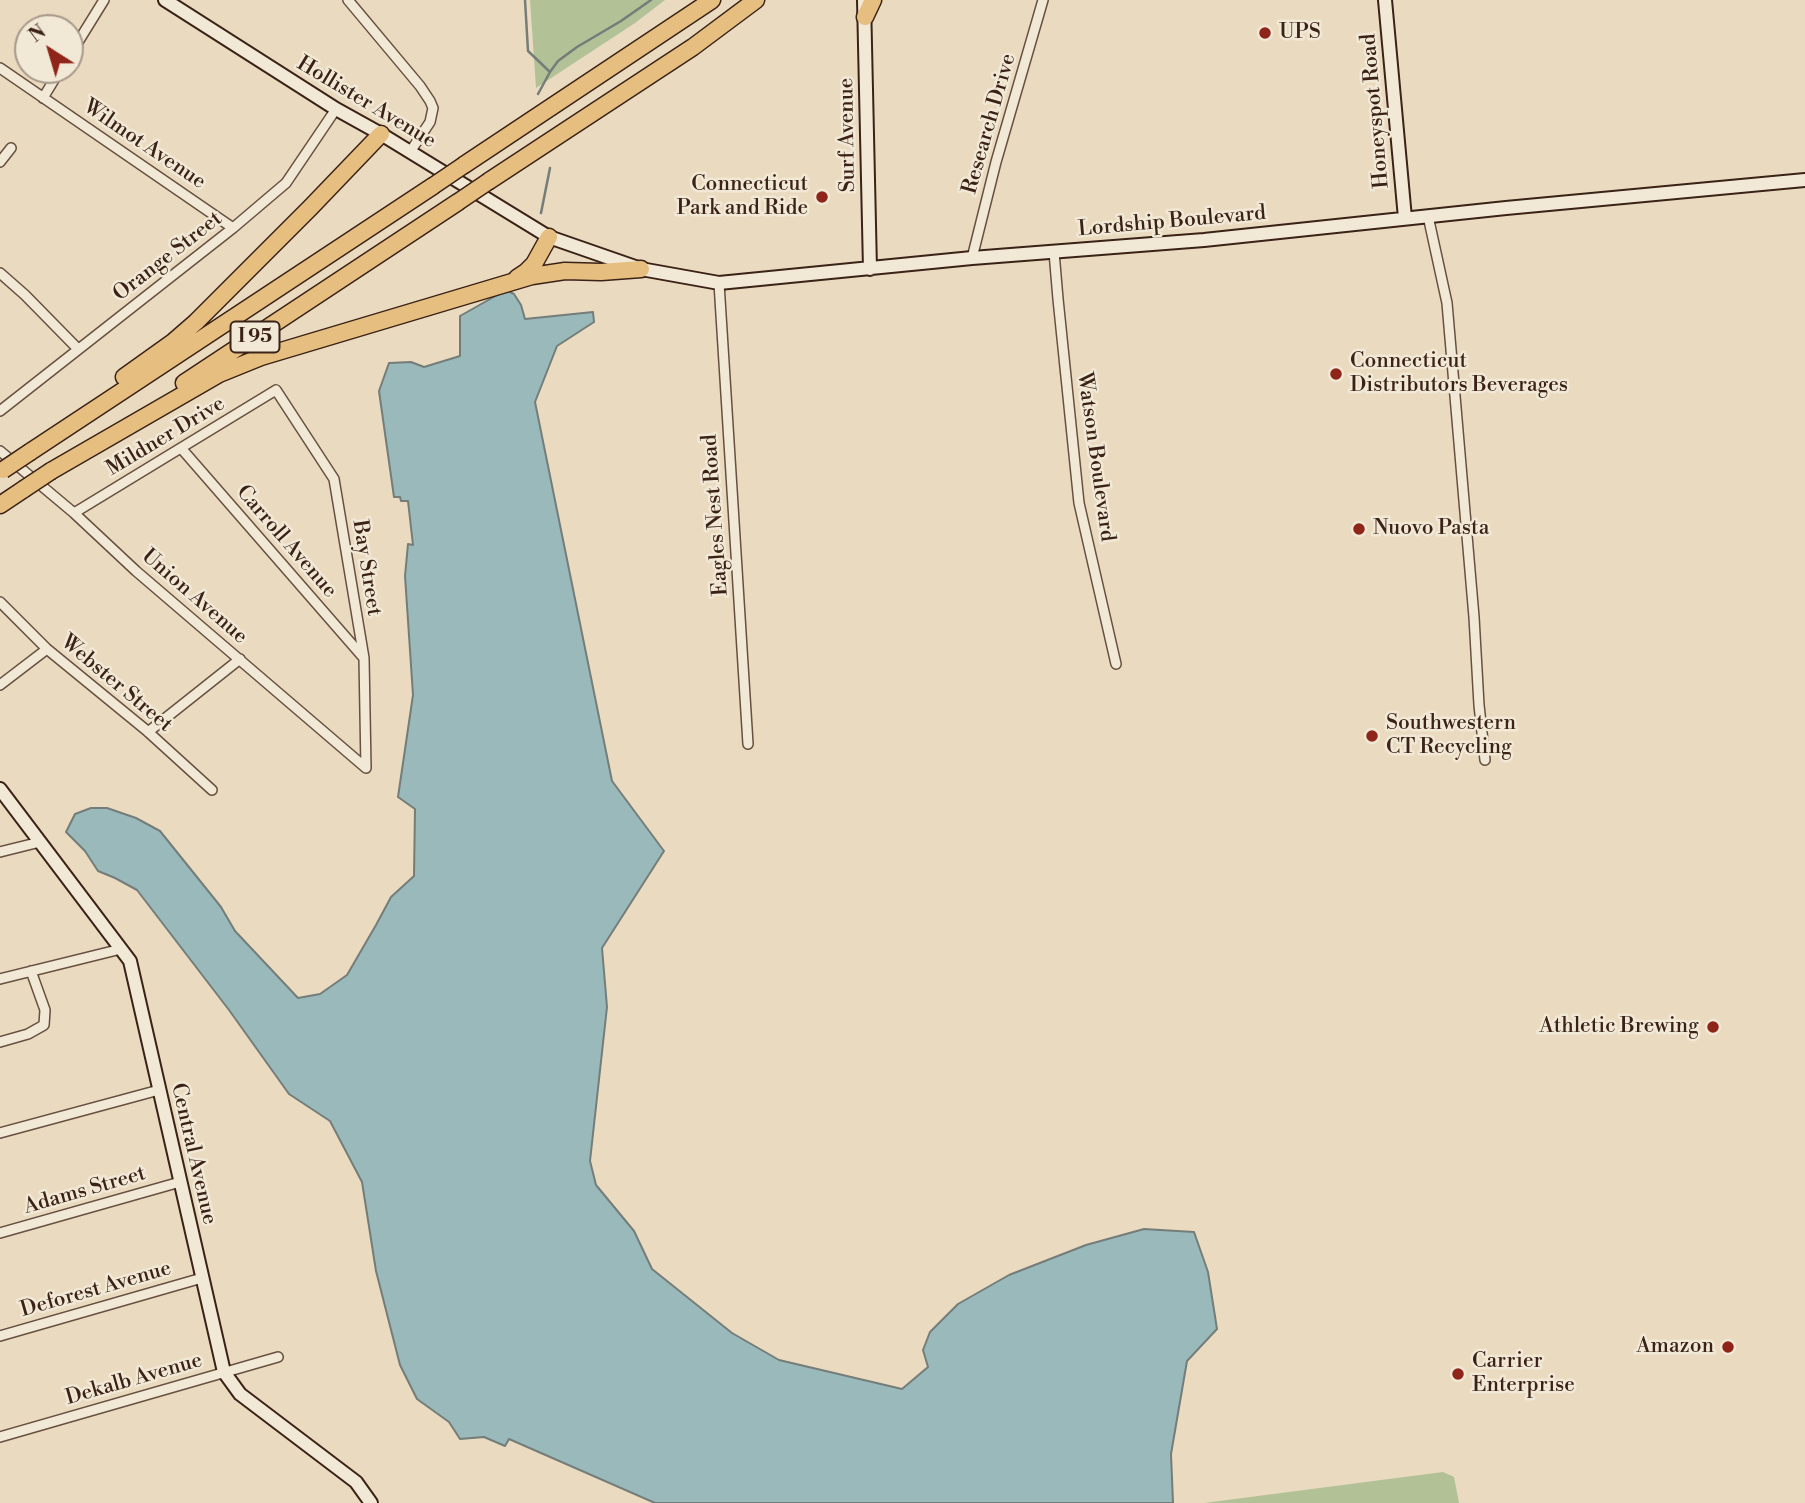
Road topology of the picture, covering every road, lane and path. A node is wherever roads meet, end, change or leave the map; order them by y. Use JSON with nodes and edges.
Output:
{"nodes":[{"id":1,"x":104,"y":0,"type":"edge"},
{"id":2,"x":165,"y":0,"type":"edge"},
{"id":3,"x":348,"y":0,"type":"edge"},
{"id":4,"x":712,"y":0,"type":"edge"},
{"id":5,"x":756,"y":0,"type":"edge"},
{"id":6,"x":864,"y":0,"type":"edge"},
{"id":7,"x":873,"y":0,"type":"edge"},
{"id":8,"x":1043,"y":0,"type":"edge"},
{"id":9,"x":1385,"y":0,"type":"edge"},
{"id":10,"x":864,"y":17,"type":"junction"},
{"id":11,"x":84,"y":32,"type":"edge"},
{"id":12,"x":0,"y":68,"type":"edge"},
{"id":13,"x":51,"y":84,"type":"edge"},
{"id":14,"x":43,"y":97,"type":"junction"},
{"id":15,"x":336,"y":110,"type":"junction"},
{"id":16,"x":381,"y":134,"type":"junction"},
{"id":17,"x":11,"y":148,"type":"dead end"},
{"id":18,"x":410,"y":152,"type":"junction"},
{"id":19,"x":0,"y":162,"type":"edge"},
{"id":20,"x":1805,"y":180,"type":"edge"},
{"id":21,"x":1428,"y":216,"type":"junction"},
{"id":22,"x":1405,"y":218,"type":"junction"},
{"id":23,"x":233,"y":228,"type":"junction"},
{"id":24,"x":548,"y":237,"type":"junction"},
{"id":25,"x":1055,"y":252,"type":"junction"},
{"id":26,"x":972,"y":258,"type":"junction"},
{"id":27,"x":640,"y":269,"type":"junction"},
{"id":28,"x":870,"y":270,"type":"junction"},
{"id":29,"x":0,"y":272,"type":"edge"},
{"id":30,"x":511,"y":281,"type":"junction"},
{"id":31,"x":719,"y":283,"type":"junction"},
{"id":32,"x":78,"y":349,"type":"junction"},
{"id":33,"x":276,"y":390,"type":"joint"},
{"id":34,"x":0,"y":411,"type":"edge"},
{"id":35,"x":181,"y":448,"type":"junction"},
{"id":36,"x":0,"y":451,"type":"edge"},
{"id":37,"x":30,"y":453,"type":"junction"},
{"id":38,"x":1,"y":471,"type":"edge"},
{"id":39,"x":51,"y":471,"type":"junction"},
{"id":40,"x":0,"y":505,"type":"edge"},
{"id":41,"x":74,"y":513,"type":"junction"},
{"id":42,"x":0,"y":602,"type":"edge"},
{"id":43,"x":47,"y":649,"type":"junction"},
{"id":44,"x":240,"y":659,"type":"junction"},
{"id":45,"x":364,"y":659,"type":"junction"},
{"id":46,"x":1116,"y":664,"type":"dead end"},
{"id":47,"x":0,"y":685,"type":"edge"},
{"id":48,"x":149,"y":732,"type":"junction"},
{"id":49,"x":748,"y":744,"type":"dead end"},
{"id":50,"x":1485,"y":760,"type":"dead end"},
{"id":51,"x":366,"y":768,"type":"joint"},
{"id":52,"x":0,"y":789,"type":"edge"},
{"id":53,"x":212,"y":790,"type":"dead end"},
{"id":54,"x":40,"y":842,"type":"junction"},
{"id":55,"x":0,"y":852,"type":"edge"},
{"id":56,"x":121,"y":948,"type":"junction"},
{"id":57,"x":31,"y":971,"type":"junction"},
{"id":58,"x":0,"y":979,"type":"edge"},
{"id":59,"x":0,"y":1042,"type":"edge"},
{"id":60,"x":159,"y":1090,"type":"junction"},
{"id":61,"x":0,"y":1133,"type":"edge"},
{"id":62,"x":180,"y":1182,"type":"junction"},
{"id":63,"x":0,"y":1233,"type":"edge"},
{"id":64,"x":202,"y":1278,"type":"junction"},
{"id":65,"x":0,"y":1336,"type":"edge"},
{"id":66,"x":278,"y":1357,"type":"dead end"},
{"id":67,"x":224,"y":1372,"type":"junction"},
{"id":68,"x":0,"y":1437,"type":"edge"},
{"id":69,"x":371,"y":1503,"type":"edge"}],
"edges":[{"from":1,"to":11,"type":"street"},
{"from":2,"to":15,"type":"main road","name":"Hollister Avenue"},
{"from":3,"to":18,"type":"street"},
{"from":4,"to":37,"type":"highway","number":"I 95","bridge":true},
{"from":5,"to":39,"type":"highway","number":"I 95","bridge":true},
{"from":6,"to":10,"type":"main road","name":"Surf Avenue"},
{"from":7,"to":10,"type":"highway"},
{"from":8,"to":26,"type":"street","name":"Research Drive"},
{"from":9,"to":22,"type":"main road","name":"Honeyspot Road"},
{"from":10,"to":28,"type":"main road","name":"Surf Avenue"},
{"from":12,"to":14,"type":"street","name":"Wilmot Avenue"},
{"from":13,"to":14,"type":"street"},
{"from":14,"to":23,"type":"street","name":"Wilmot Avenue"},
{"from":15,"to":16,"type":"main road","name":"Hollister Avenue"},
{"from":15,"to":23,"type":"street","name":"Orange Street"},
{"from":16,"to":18,"type":"main road","name":"Hollister Avenue"},
{"from":16,"to":37,"type":"highway"},
{"from":17,"to":19,"type":"street"},
{"from":18,"to":24,"type":"main road","name":"Hollister Avenue"},
{"from":20,"to":21,"type":"main road","name":"Lordship Boulevard"},
{"from":21,"to":22,"type":"main road","name":"Lordship Boulevard"},
{"from":21,"to":50,"type":"street"},
{"from":22,"to":25,"type":"main road","name":"Lordship Boulevard"},
{"from":23,"to":32,"type":"street","name":"Orange Street"},
{"from":24,"to":27,"type":"main road","name":"Lordship Boulevard"},
{"from":24,"to":30,"type":"highway"},
{"from":25,"to":26,"type":"main road","name":"Lordship Boulevard"},
{"from":25,"to":46,"type":"street","name":"Watson Boulevard"},
{"from":26,"to":28,"type":"main road","name":"Lordship Boulevard"},
{"from":27,"to":30,"type":"highway"},
{"from":27,"to":31,"type":"main road","name":"Lordship Boulevard"},
{"from":28,"to":31,"type":"main road","name":"Lordship Boulevard"},
{"from":29,"to":32,"type":"street"},
{"from":30,"to":39,"type":"highway"},
{"from":31,"to":49,"type":"street","name":"Eagles Nest Road"},
{"from":32,"to":34,"type":"street","name":"Orange Street"},
{"from":33,"to":35,"type":"street","name":"Mildner Drive"},
{"from":33,"to":45,"type":"street","name":"Bay Street"},
{"from":35,"to":41,"type":"street","name":"Mildner Drive"},
{"from":35,"to":45,"type":"street","name":"Carroll Avenue"},
{"from":36,"to":41,"type":"street","name":"Union Avenue"},
{"from":37,"to":38,"type":"highway","number":"I 95","bridge":true},
{"from":39,"to":40,"type":"highway","number":"I 95","bridge":true},
{"from":41,"to":44,"type":"street","name":"Union Avenue"},
{"from":42,"to":43,"type":"street","name":"Webster Street"},
{"from":43,"to":47,"type":"street"},
{"from":43,"to":48,"type":"street","name":"Webster Street"},
{"from":44,"to":48,"type":"street"},
{"from":44,"to":51,"type":"street","name":"Union Avenue"},
{"from":45,"to":51,"type":"street","name":"Bay Street"},
{"from":48,"to":53,"type":"street","name":"Webster Street"},
{"from":52,"to":54,"type":"main road","name":"Central Avenue"},
{"from":54,"to":55,"type":"street"},
{"from":54,"to":56,"type":"main road","name":"Central Avenue"},
{"from":56,"to":57,"type":"street"},
{"from":56,"to":60,"type":"main road","name":"Central Avenue"},
{"from":57,"to":58,"type":"street"},
{"from":57,"to":59,"type":"street"},
{"from":60,"to":61,"type":"street"},
{"from":60,"to":62,"type":"main road","name":"Central Avenue"},
{"from":62,"to":63,"type":"street","name":"Adams Street"},
{"from":62,"to":64,"type":"main road","name":"Central Avenue"},
{"from":64,"to":65,"type":"street","name":"Deforest Avenue"},
{"from":64,"to":67,"type":"main road","name":"Central Avenue"},
{"from":66,"to":67,"type":"street","name":"Dekalb Avenue"},
{"from":67,"to":68,"type":"street","name":"Dekalb Avenue"},
{"from":67,"to":69,"type":"main road","name":"Central Avenue"}]}
